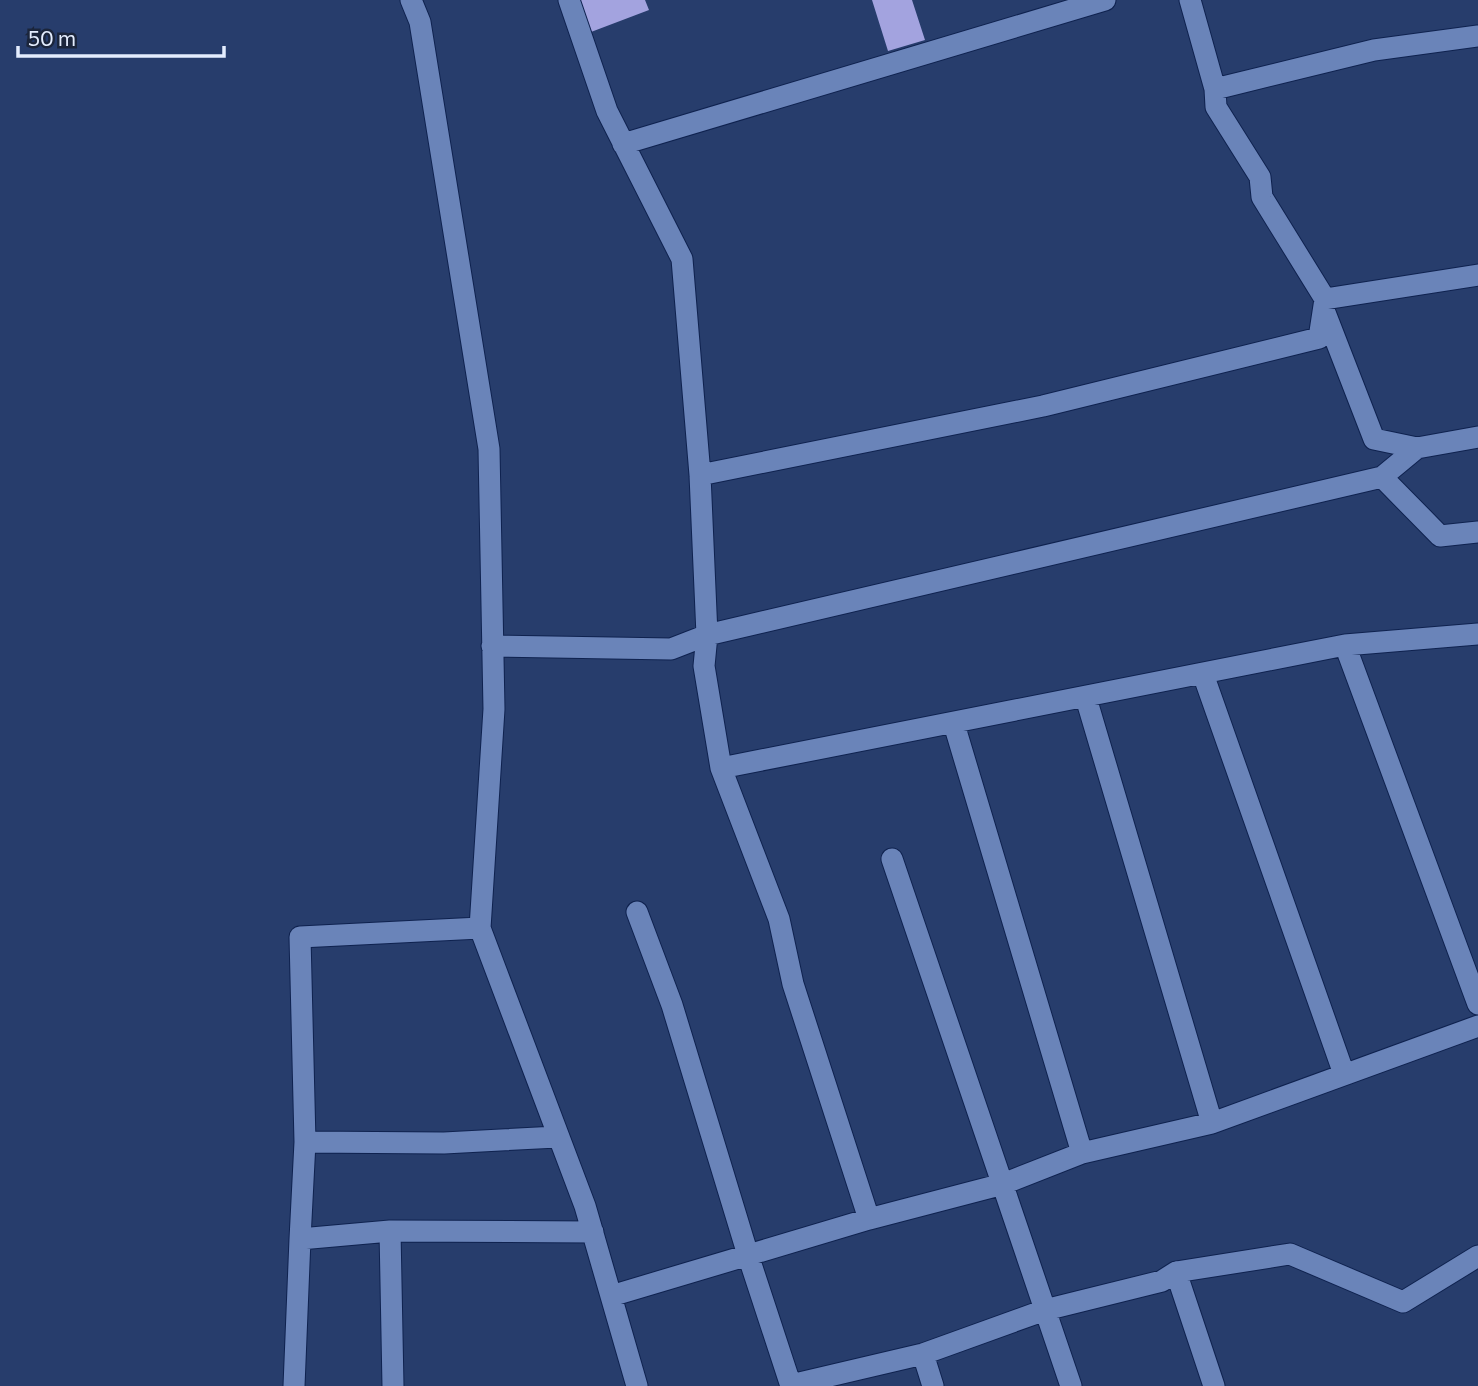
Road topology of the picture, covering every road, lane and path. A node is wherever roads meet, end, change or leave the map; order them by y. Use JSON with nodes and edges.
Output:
{"nodes":[{"id":1,"x":411,"y":0,"type":"edge"},
{"id":2,"x":569,"y":0,"type":"edge"},
{"id":3,"x":1105,"y":0,"type":"edge"},
{"id":4,"x":1190,"y":0,"type":"edge"},
{"id":5,"x":1478,"y":36,"type":"edge"},
{"id":6,"x":1215,"y":89,"type":"junction"},
{"id":7,"x":624,"y":144,"type":"junction"},
{"id":8,"x":1478,"y":275,"type":"edge"},
{"id":9,"x":1324,"y":305,"type":"junction"},
{"id":10,"x":1478,"y":437,"type":"edge"},
{"id":11,"x":1417,"y":448,"type":"junction"},
{"id":12,"x":700,"y":475,"type":"junction"},
{"id":13,"x":1382,"y":477,"type":"junction"},
{"id":14,"x":1478,"y":532,"type":"edge"},
{"id":15,"x":1478,"y":634,"type":"edge"},
{"id":16,"x":707,"y":635,"type":"junction"},
{"id":17,"x":1345,"y":645,"type":"junction"},
{"id":18,"x":492,"y":646,"type":"junction"},
{"id":19,"x":1203,"y":674,"type":"junction"},
{"id":20,"x":1086,"y":698,"type":"junction"},
{"id":21,"x":954,"y":724,"type":"junction"},
{"id":22,"x":721,"y":768,"type":"junction"},
{"id":23,"x":892,"y":859,"type":"dead end"},
{"id":24,"x":637,"y":912,"type":"dead end"},
{"id":25,"x":480,"y":928,"type":"junction"},
{"id":26,"x":1478,"y":1004,"type":"edge"},
{"id":27,"x":1478,"y":1026,"type":"edge"},
{"id":28,"x":1344,"y":1074,"type":"junction"},
{"id":29,"x":1212,"y":1123,"type":"junction"},
{"id":30,"x":557,"y":1137,"type":"junction"},
{"id":31,"x":305,"y":1142,"type":"junction"},
{"id":32,"x":1082,"y":1153,"type":"junction"},
{"id":33,"x":1003,"y":1184,"type":"junction"},
{"id":34,"x":869,"y":1219,"type":"junction"},
{"id":35,"x":390,"y":1231,"type":"junction"},
{"id":36,"x":593,"y":1232,"type":"junction"},
{"id":37,"x":300,"y":1239,"type":"junction"},
{"id":38,"x":748,"y":1255,"type":"junction"},
{"id":39,"x":1478,"y":1256,"type":"edge"},
{"id":40,"x":1176,"y":1272,"type":"junction"},
{"id":41,"x":611,"y":1296,"type":"junction"},
{"id":42,"x":1045,"y":1310,"type":"junction"},
{"id":43,"x":923,"y":1354,"type":"junction"},
{"id":44,"x":791,"y":1385,"type":"edge"},
{"id":45,"x":294,"y":1386,"type":"edge"},
{"id":46,"x":393,"y":1386,"type":"edge"},
{"id":47,"x":637,"y":1386,"type":"edge"},
{"id":48,"x":933,"y":1386,"type":"edge"},
{"id":49,"x":1071,"y":1386,"type":"edge"},
{"id":50,"x":1214,"y":1386,"type":"edge"}],
"edges":[{"from":1,"to":18,"type":"street"},
{"from":2,"to":7,"type":"street"},
{"from":3,"to":7,"type":"street"},
{"from":4,"to":6,"type":"street"},
{"from":5,"to":6,"type":"street"},
{"from":6,"to":9,"type":"street"},
{"from":7,"to":12,"type":"street"},
{"from":8,"to":9,"type":"street"},
{"from":9,"to":11,"type":"street"},
{"from":9,"to":12,"type":"street"},
{"from":10,"to":11,"type":"street"},
{"from":11,"to":13,"type":"street"},
{"from":12,"to":16,"type":"street"},
{"from":13,"to":14,"type":"street"},
{"from":13,"to":16,"type":"street"},
{"from":15,"to":17,"type":"street"},
{"from":16,"to":18,"type":"street"},
{"from":16,"to":22,"type":"street"},
{"from":17,"to":19,"type":"street"},
{"from":17,"to":26,"type":"street"},
{"from":18,"to":25,"type":"street"},
{"from":19,"to":20,"type":"street"},
{"from":19,"to":28,"type":"street"},
{"from":20,"to":21,"type":"street"},
{"from":20,"to":29,"type":"street"},
{"from":21,"to":22,"type":"street"},
{"from":21,"to":32,"type":"street"},
{"from":22,"to":34,"type":"street"},
{"from":23,"to":33,"type":"street"},
{"from":24,"to":38,"type":"street"},
{"from":25,"to":30,"type":"street"},
{"from":25,"to":31,"type":"street"},
{"from":27,"to":28,"type":"street"},
{"from":28,"to":29,"type":"street"},
{"from":29,"to":32,"type":"street"},
{"from":30,"to":31,"type":"street"},
{"from":30,"to":36,"type":"street"},
{"from":31,"to":37,"type":"street"},
{"from":32,"to":33,"type":"street"},
{"from":33,"to":34,"type":"street"},
{"from":33,"to":42,"type":"street"},
{"from":34,"to":38,"type":"street"},
{"from":35,"to":36,"type":"street"},
{"from":35,"to":37,"type":"street"},
{"from":35,"to":46,"type":"street"},
{"from":36,"to":41,"type":"street"},
{"from":37,"to":45,"type":"street"},
{"from":38,"to":41,"type":"street"},
{"from":38,"to":44,"type":"street"},
{"from":39,"to":40,"type":"street"},
{"from":40,"to":42,"type":"street"},
{"from":40,"to":50,"type":"street"},
{"from":41,"to":47,"type":"street"},
{"from":42,"to":43,"type":"street"},
{"from":42,"to":49,"type":"street"},
{"from":43,"to":44,"type":"street"},
{"from":43,"to":48,"type":"street"}]}
